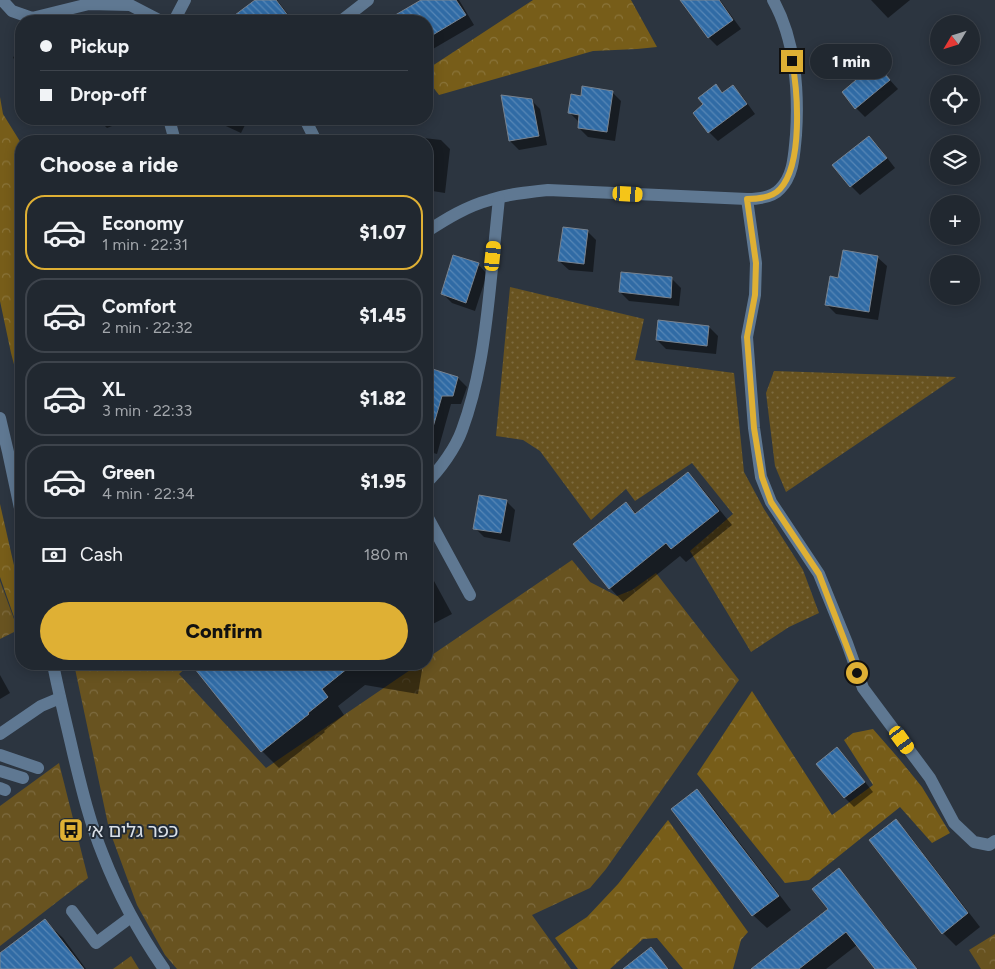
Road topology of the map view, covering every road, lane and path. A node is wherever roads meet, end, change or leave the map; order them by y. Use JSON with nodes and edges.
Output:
{"nodes":[{"id":1,"x":2,"y":0,"type":"edge"},
{"id":2,"x":185,"y":0,"type":"edge"},
{"id":3,"x":368,"y":0,"type":"edge"},
{"id":4,"x":773,"y":0,"type":"edge"},
{"id":5,"x":23,"y":15,"type":"edge"},
{"id":6,"x":44,"y":15,"type":"edge"},
{"id":7,"x":150,"y":15,"type":"edge"},
{"id":8,"x":177,"y":15,"type":"edge"},
{"id":9,"x":348,"y":15,"type":"edge"},
{"id":10,"x":500,"y":198,"type":"junction"},
{"id":11,"x":747,"y":199,"type":"junction"},
{"id":12,"x":433,"y":228,"type":"edge"},
{"id":13,"x":0,"y":421,"type":"edge"},
{"id":14,"x":15,"y":450,"type":"edge"},
{"id":15,"x":433,"y":476,"type":"edge"},
{"id":16,"x":433,"y":527,"type":"edge"},
{"id":17,"x":470,"y":595,"type":"dead end"},
{"id":18,"x":54,"y":670,"type":"edge"},
{"id":19,"x":60,"y":698,"type":"junction"},
{"id":20,"x":0,"y":734,"type":"edge"},
{"id":21,"x":0,"y":755,"type":"edge"},
{"id":22,"x":38,"y":768,"type":"dead end"},
{"id":23,"x":0,"y":770,"type":"edge"},
{"id":24,"x":23,"y":778,"type":"dead end"},
{"id":25,"x":995,"y":842,"type":"edge"},
{"id":26,"x":72,"y":911,"type":"dead end"},
{"id":27,"x":131,"y":917,"type":"junction"},
{"id":28,"x":164,"y":969,"type":"edge"}],
"edges":[{"from":1,"to":5,"type":"street"},
{"from":2,"to":8,"type":"street"},
{"from":3,"to":9,"type":"street"},
{"from":4,"to":11,"type":"street"},
{"from":6,"to":7,"type":"street"},
{"from":10,"to":11,"type":"street"},
{"from":10,"to":12,"type":"street"},
{"from":10,"to":15,"type":"street"},
{"from":11,"to":25,"type":"street"},
{"from":13,"to":14,"type":"street"},
{"from":16,"to":17,"type":"street"},
{"from":18,"to":19,"type":"street"},
{"from":19,"to":20,"type":"street"},
{"from":19,"to":27,"type":"street"},
{"from":21,"to":22,"type":"street"},
{"from":23,"to":24,"type":"street"},
{"from":26,"to":27,"type":"street"},
{"from":27,"to":28,"type":"street"}]}
